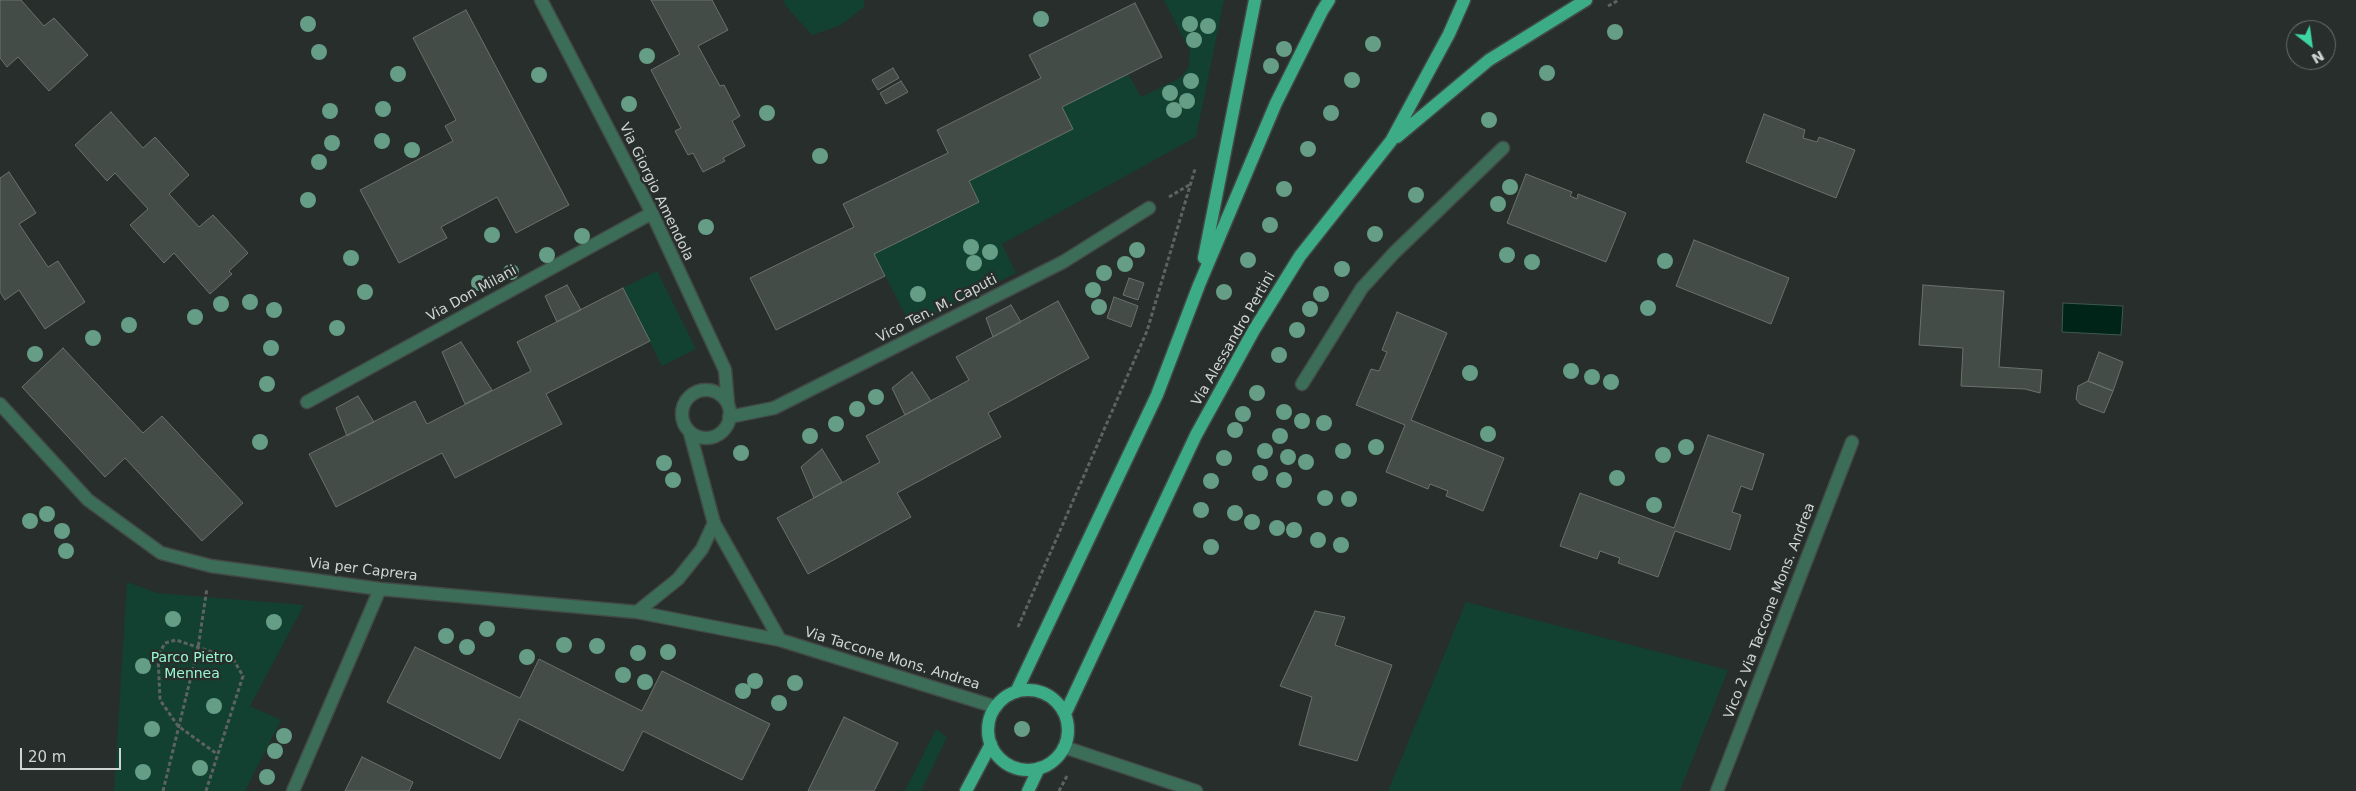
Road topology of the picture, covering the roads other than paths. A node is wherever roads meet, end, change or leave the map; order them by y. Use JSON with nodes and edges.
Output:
{"nodes":[{"id":1,"x":541,"y":0,"type":"edge"},
{"id":2,"x":1254,"y":0,"type":"edge"},
{"id":3,"x":1329,"y":0,"type":"edge"},
{"id":4,"x":1464,"y":0,"type":"edge"},
{"id":5,"x":1586,"y":0,"type":"edge"},
{"id":6,"x":1391,"y":141,"type":"junction"},
{"id":7,"x":1503,"y":148,"type":"dead end"},
{"id":8,"x":1150,"y":208,"type":"dead end"},
{"id":9,"x":652,"y":213,"type":"junction"},
{"id":10,"x":1199,"y":285,"type":"junction"},
{"id":11,"x":1302,"y":384,"type":"dead end"},
{"id":12,"x":307,"y":402,"type":"dead end"},
{"id":13,"x":0,"y":404,"type":"edge"},
{"id":14,"x":728,"y":404,"type":"junction"},
{"id":15,"x":729,"y":418,"type":"junction"},
{"id":16,"x":690,"y":432,"type":"junction"},
{"id":17,"x":1852,"y":442,"type":"dead end"},
{"id":18,"x":714,"y":523,"type":"junction"},
{"id":19,"x":380,"y":589,"type":"junction"},
{"id":20,"x":637,"y":612,"type":"junction"},
{"id":21,"x":780,"y":640,"type":"junction"},
{"id":22,"x":1016,"y":692,"type":"junction"},
{"id":23,"x":996,"y":707,"type":"junction"},
{"id":24,"x":1065,"y":714,"type":"junction"},
{"id":25,"x":991,"y":744,"type":"junction"},
{"id":26,"x":1064,"y":747,"type":"junction"},
{"id":27,"x":1039,"y":768,"type":"junction"},
{"id":28,"x":293,"y":791,"type":"edge"},
{"id":29,"x":966,"y":791,"type":"edge"},
{"id":30,"x":1028,"y":791,"type":"edge"},
{"id":31,"x":1196,"y":791,"type":"edge"},
{"id":32,"x":1717,"y":791,"type":"edge"}],
"edges":[{"from":1,"to":9,"type":"street","name":"Via Giorgio Amendola"},
{"from":2,"to":10,"type":"main road"},
{"from":3,"to":10,"type":"main road"},
{"from":4,"to":6,"type":"main road","name":"Via Alessandro Pertini"},
{"from":5,"to":6,"type":"main road"},
{"from":6,"to":24,"type":"main road","name":"Via Alessandro Pertini"},
{"from":7,"to":11,"type":"street"},
{"from":8,"to":15,"type":"street","name":"Vico Ten. M. Caputi"},
{"from":9,"to":12,"type":"street","name":"Via Don Milani"},
{"from":9,"to":14,"type":"street","name":"Via Giorgio Amendola"},
{"from":10,"to":22,"type":"main road"},
{"from":13,"to":19,"type":"street","name":"Via per Caprera"},
{"from":14,"to":15,"type":"street","name":"Via Giorgio Amendola"},
{"from":14,"to":16,"type":"street"},
{"from":15,"to":16,"type":"street"},
{"from":16,"to":18,"type":"street"},
{"from":17,"to":32,"type":"street","name":"Vico 2 Via Taccone Mons. Andrea"},
{"from":18,"to":20,"type":"street"},
{"from":18,"to":21,"type":"street"},
{"from":19,"to":20,"type":"street","name":"Via per Caprera"},
{"from":19,"to":28,"type":"street"},
{"from":20,"to":21,"type":"street","name":"Via per Caprera"},
{"from":21,"to":23,"type":"street","name":"Via Taccone Mons. Andrea"},
{"from":22,"to":23,"type":"main road"},
{"from":22,"to":24,"type":"main road"},
{"from":23,"to":25,"type":"main road"},
{"from":24,"to":26,"type":"main road"},
{"from":25,"to":27,"type":"main road"},
{"from":25,"to":29,"type":"main road"},
{"from":26,"to":27,"type":"main road"},
{"from":26,"to":31,"type":"street"},
{"from":27,"to":30,"type":"main road"}]}
